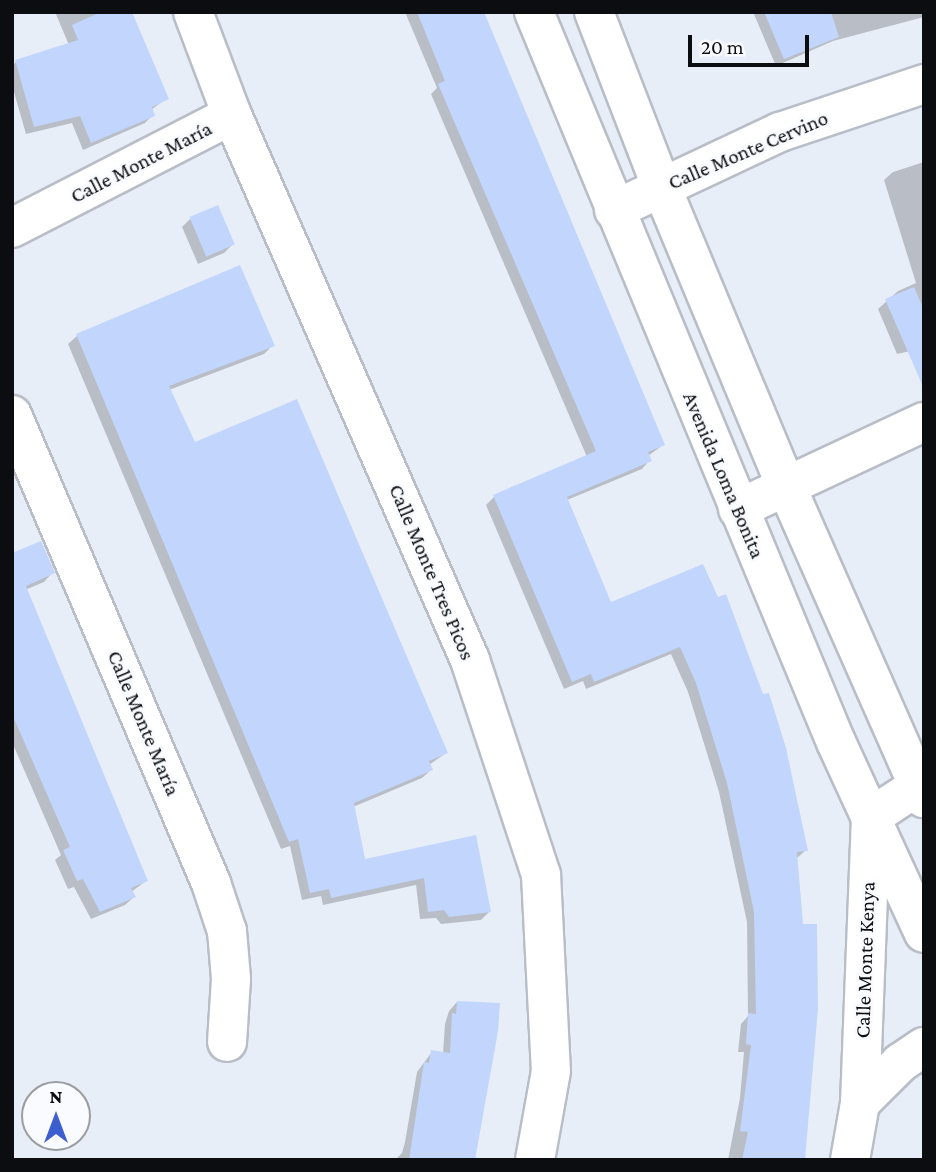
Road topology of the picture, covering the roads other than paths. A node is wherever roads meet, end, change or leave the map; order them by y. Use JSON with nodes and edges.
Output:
{"nodes":[{"id":1,"x":193,"y":12,"type":"edge"},
{"id":2,"x":534,"y":12,"type":"edge"},
{"id":3,"x":594,"y":12,"type":"edge"},
{"id":4,"x":924,"y":84,"type":"edge"},
{"id":5,"x":232,"y":115,"type":"junction"},
{"id":6,"x":661,"y":186,"type":"junction"},
{"id":7,"x":614,"y":210,"type":"junction"},
{"id":8,"x":12,"y":228,"type":"edge"},
{"id":9,"x":12,"y":415,"type":"edge"},
{"id":10,"x":924,"y":422,"type":"edge"},
{"id":11,"x":787,"y":488,"type":"junction"},
{"id":12,"x":738,"y":509,"type":"junction"},
{"id":13,"x":922,"y":789,"type":"edge"},
{"id":14,"x":871,"y":817,"type":"junction"},
{"id":15,"x":924,"y":933,"type":"edge"},
{"id":16,"x":226,"y":1042,"type":"dead end"},
{"id":17,"x":924,"y":1047,"type":"edge"},
{"id":18,"x":860,"y":1103,"type":"junction"},
{"id":19,"x":535,"y":1160,"type":"edge"},
{"id":20,"x":850,"y":1160,"type":"edge"}],
"edges":[{"from":1,"to":5,"type":"street","name":"Calle Monte Tres Picos"},
{"from":2,"to":7,"type":"street","name":"Avenida Loma Bonita"},
{"from":3,"to":6,"type":"street"},
{"from":4,"to":6,"type":"street","name":"Calle Monte Cervino"},
{"from":5,"to":8,"type":"street","name":"Calle Monte María"},
{"from":5,"to":19,"type":"street","name":"Calle Monte Tres Picos"},
{"from":6,"to":7,"type":"street","name":"Calle Monte Cervino"},
{"from":6,"to":11,"type":"street"},
{"from":7,"to":12,"type":"street","name":"Avenida Loma Bonita"},
{"from":9,"to":16,"type":"street","name":"Calle Monte María"},
{"from":10,"to":11,"type":"street"},
{"from":11,"to":12,"type":"street"},
{"from":11,"to":13,"type":"street"},
{"from":12,"to":14,"type":"street","name":"Avenida Loma Bonita"},
{"from":13,"to":14,"type":"street"},
{"from":14,"to":15,"type":"street","name":"Avenida Loma Bonita"},
{"from":14,"to":18,"type":"street","name":"Calle Monte Kenya"},
{"from":17,"to":18,"type":"street"},
{"from":18,"to":20,"type":"street","name":"Calle Monte Kenya"}]}
